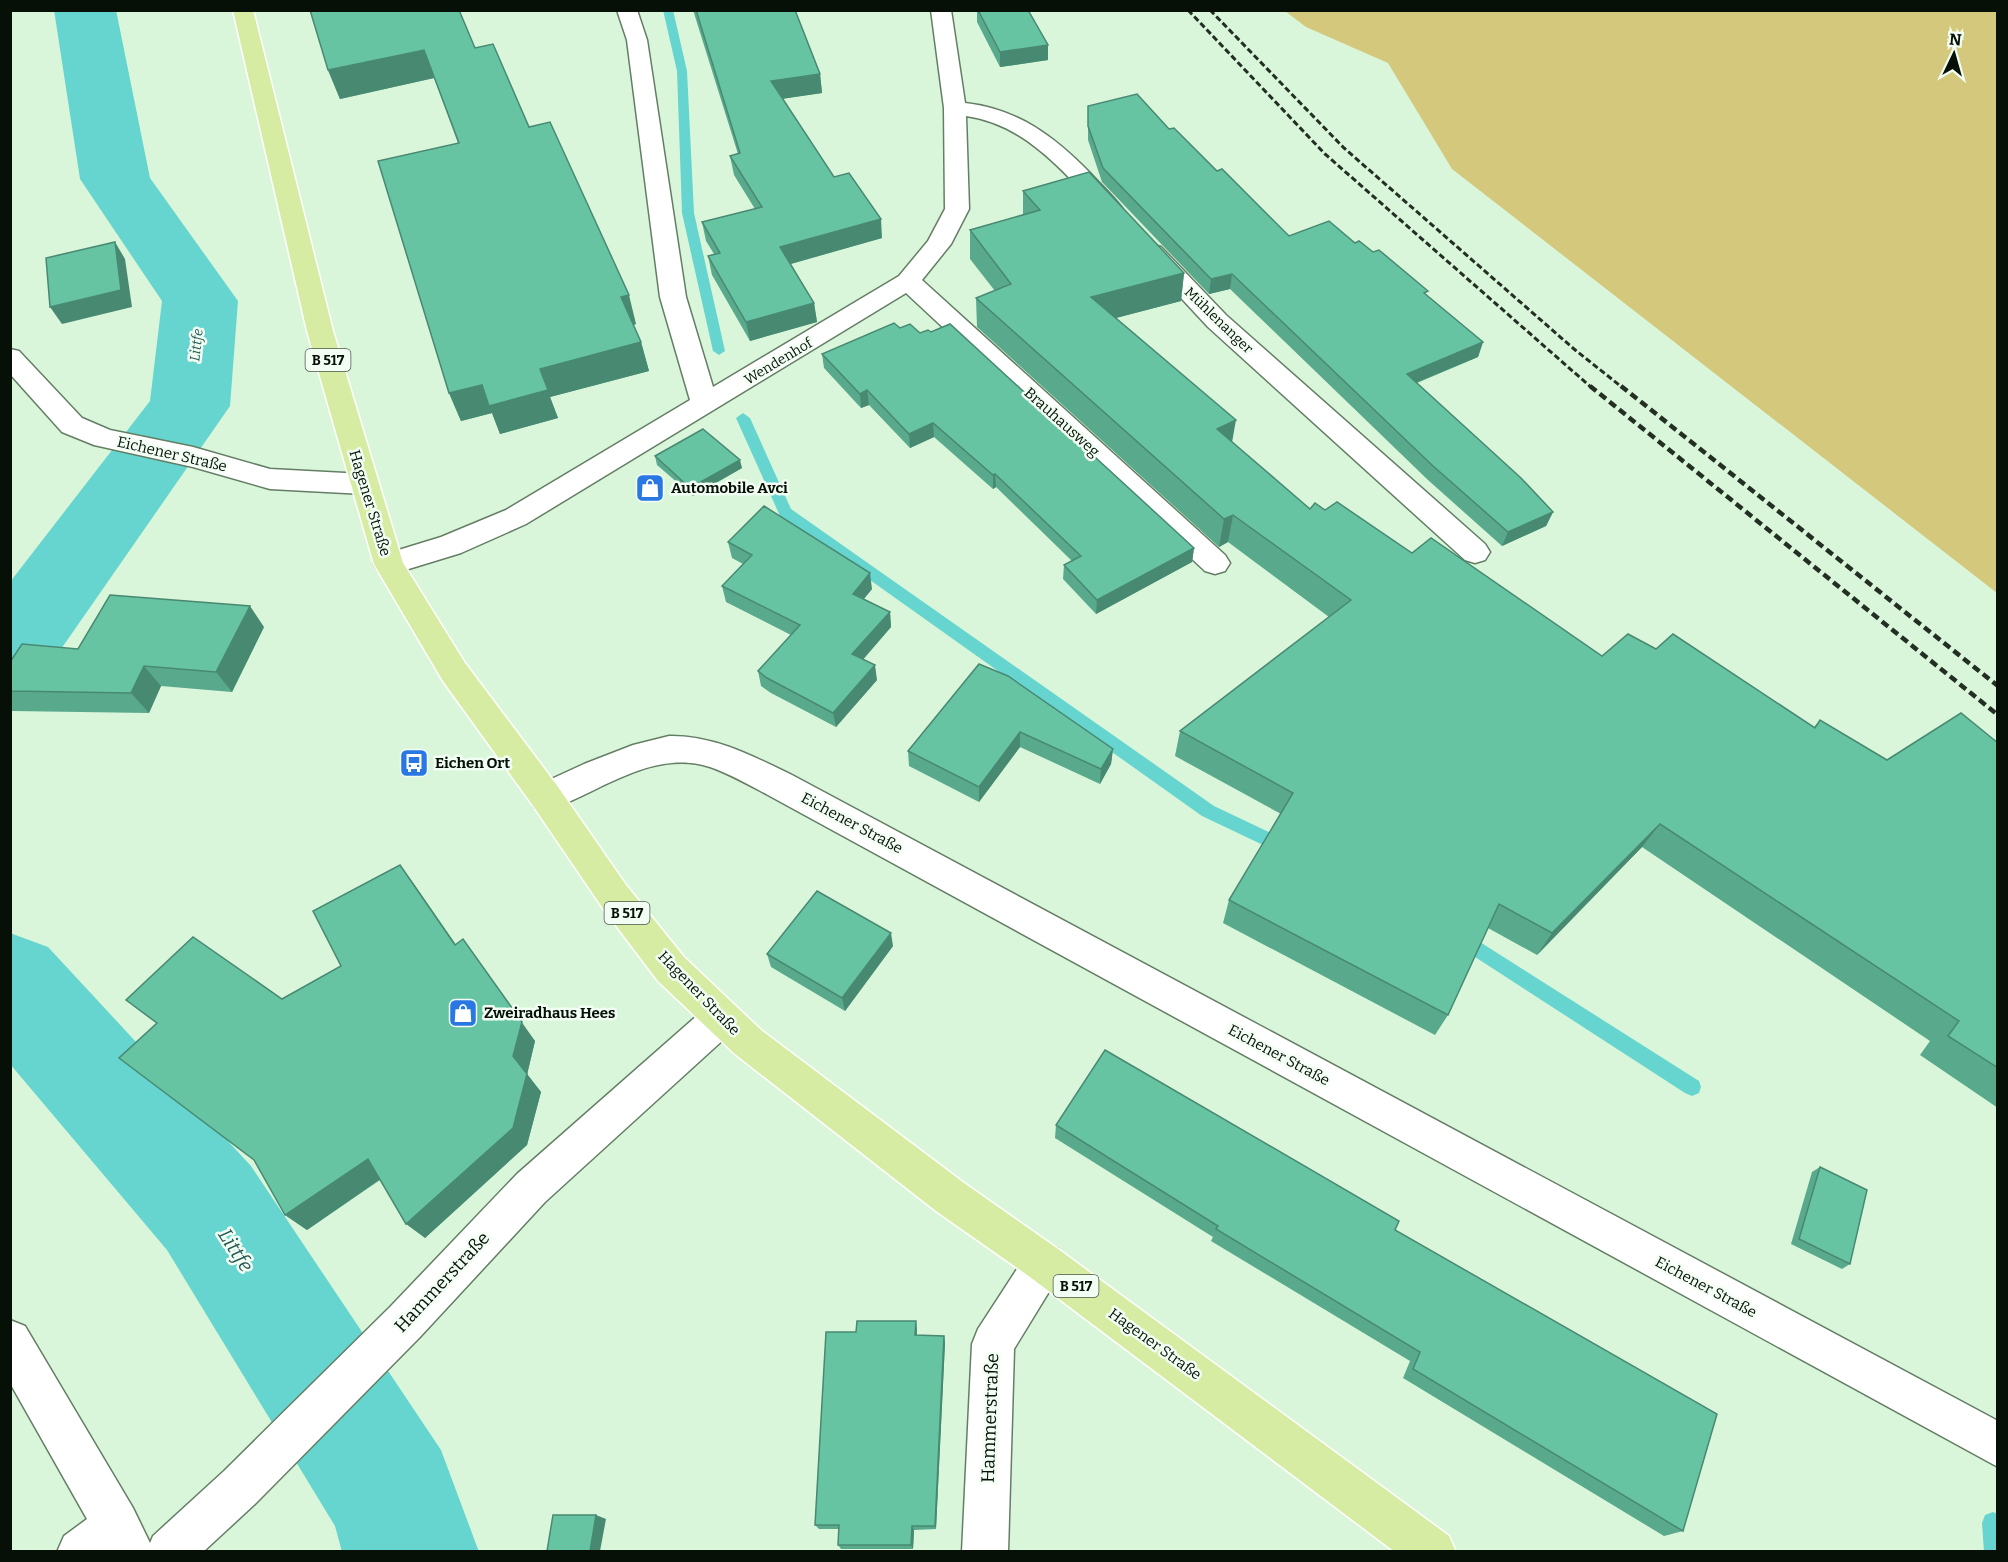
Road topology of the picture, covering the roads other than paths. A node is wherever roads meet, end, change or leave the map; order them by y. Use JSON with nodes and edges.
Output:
{"nodes":[{"id":1,"x":243,"y":10,"type":"edge"},
{"id":2,"x":627,"y":10,"type":"edge"},
{"id":3,"x":941,"y":10,"type":"edge"},
{"id":4,"x":955,"y":108,"type":"junction"},
{"id":5,"x":908,"y":281,"type":"junction"},
{"id":6,"x":10,"y":357,"type":"edge"},
{"id":7,"x":705,"y":405,"type":"junction"},
{"id":8,"x":364,"y":484,"type":"junction"},
{"id":9,"x":1475,"y":552,"type":"dead end"},
{"id":10,"x":1215,"y":562,"type":"dead end"},
{"id":11,"x":389,"y":564,"type":"junction"},
{"id":12,"x":546,"y":797,"type":"junction"},
{"id":13,"x":721,"y":1018,"type":"junction"},
{"id":14,"x":1044,"y":1263,"type":"junction"},
{"id":15,"x":10,"y":1341,"type":"edge"},
{"id":16,"x":1998,"y":1445,"type":"edge"},
{"id":17,"x":124,"y":1538,"type":"edge"},
{"id":18,"x":80,"y":1551,"type":"edge"},
{"id":19,"x":169,"y":1551,"type":"edge"},
{"id":20,"x":986,"y":1551,"type":"edge"},
{"id":21,"x":1433,"y":1551,"type":"edge"}],
"edges":[{"from":1,"to":8,"type":"main road","name":"Hagener Straße","number":"B 517"},
{"from":2,"to":7,"type":"street"},
{"from":3,"to":4,"type":"street","name":"Wendenhof"},
{"from":4,"to":5,"type":"street","name":"Wendenhof"},
{"from":4,"to":9,"type":"street","name":"Mühlenanger"},
{"from":5,"to":7,"type":"street","name":"Wendenhof"},
{"from":5,"to":10,"type":"street","name":"Brauhausweg"},
{"from":6,"to":8,"type":"street","name":"Eichener Straße"},
{"from":7,"to":11,"type":"street","name":"Wendenhof"},
{"from":8,"to":11,"type":"main road","name":"Hagener Straße","number":"B 517"},
{"from":11,"to":12,"type":"main road","name":"Hagener Straße","number":"B 517"},
{"from":12,"to":13,"type":"main road","name":"Hagener Straße","number":"B 517"},
{"from":12,"to":16,"type":"street","name":"Eichener Straße"},
{"from":13,"to":14,"type":"main road","name":"Hagener Straße","number":"B 517"},
{"from":13,"to":19,"type":"street","name":"Hammerstraße"},
{"from":14,"to":20,"type":"street","name":"Hammerstraße"},
{"from":14,"to":21,"type":"main road","name":"Hagener Straße","number":"B 517"},
{"from":15,"to":17,"type":"street"},
{"from":17,"to":18,"type":"street"}]}
